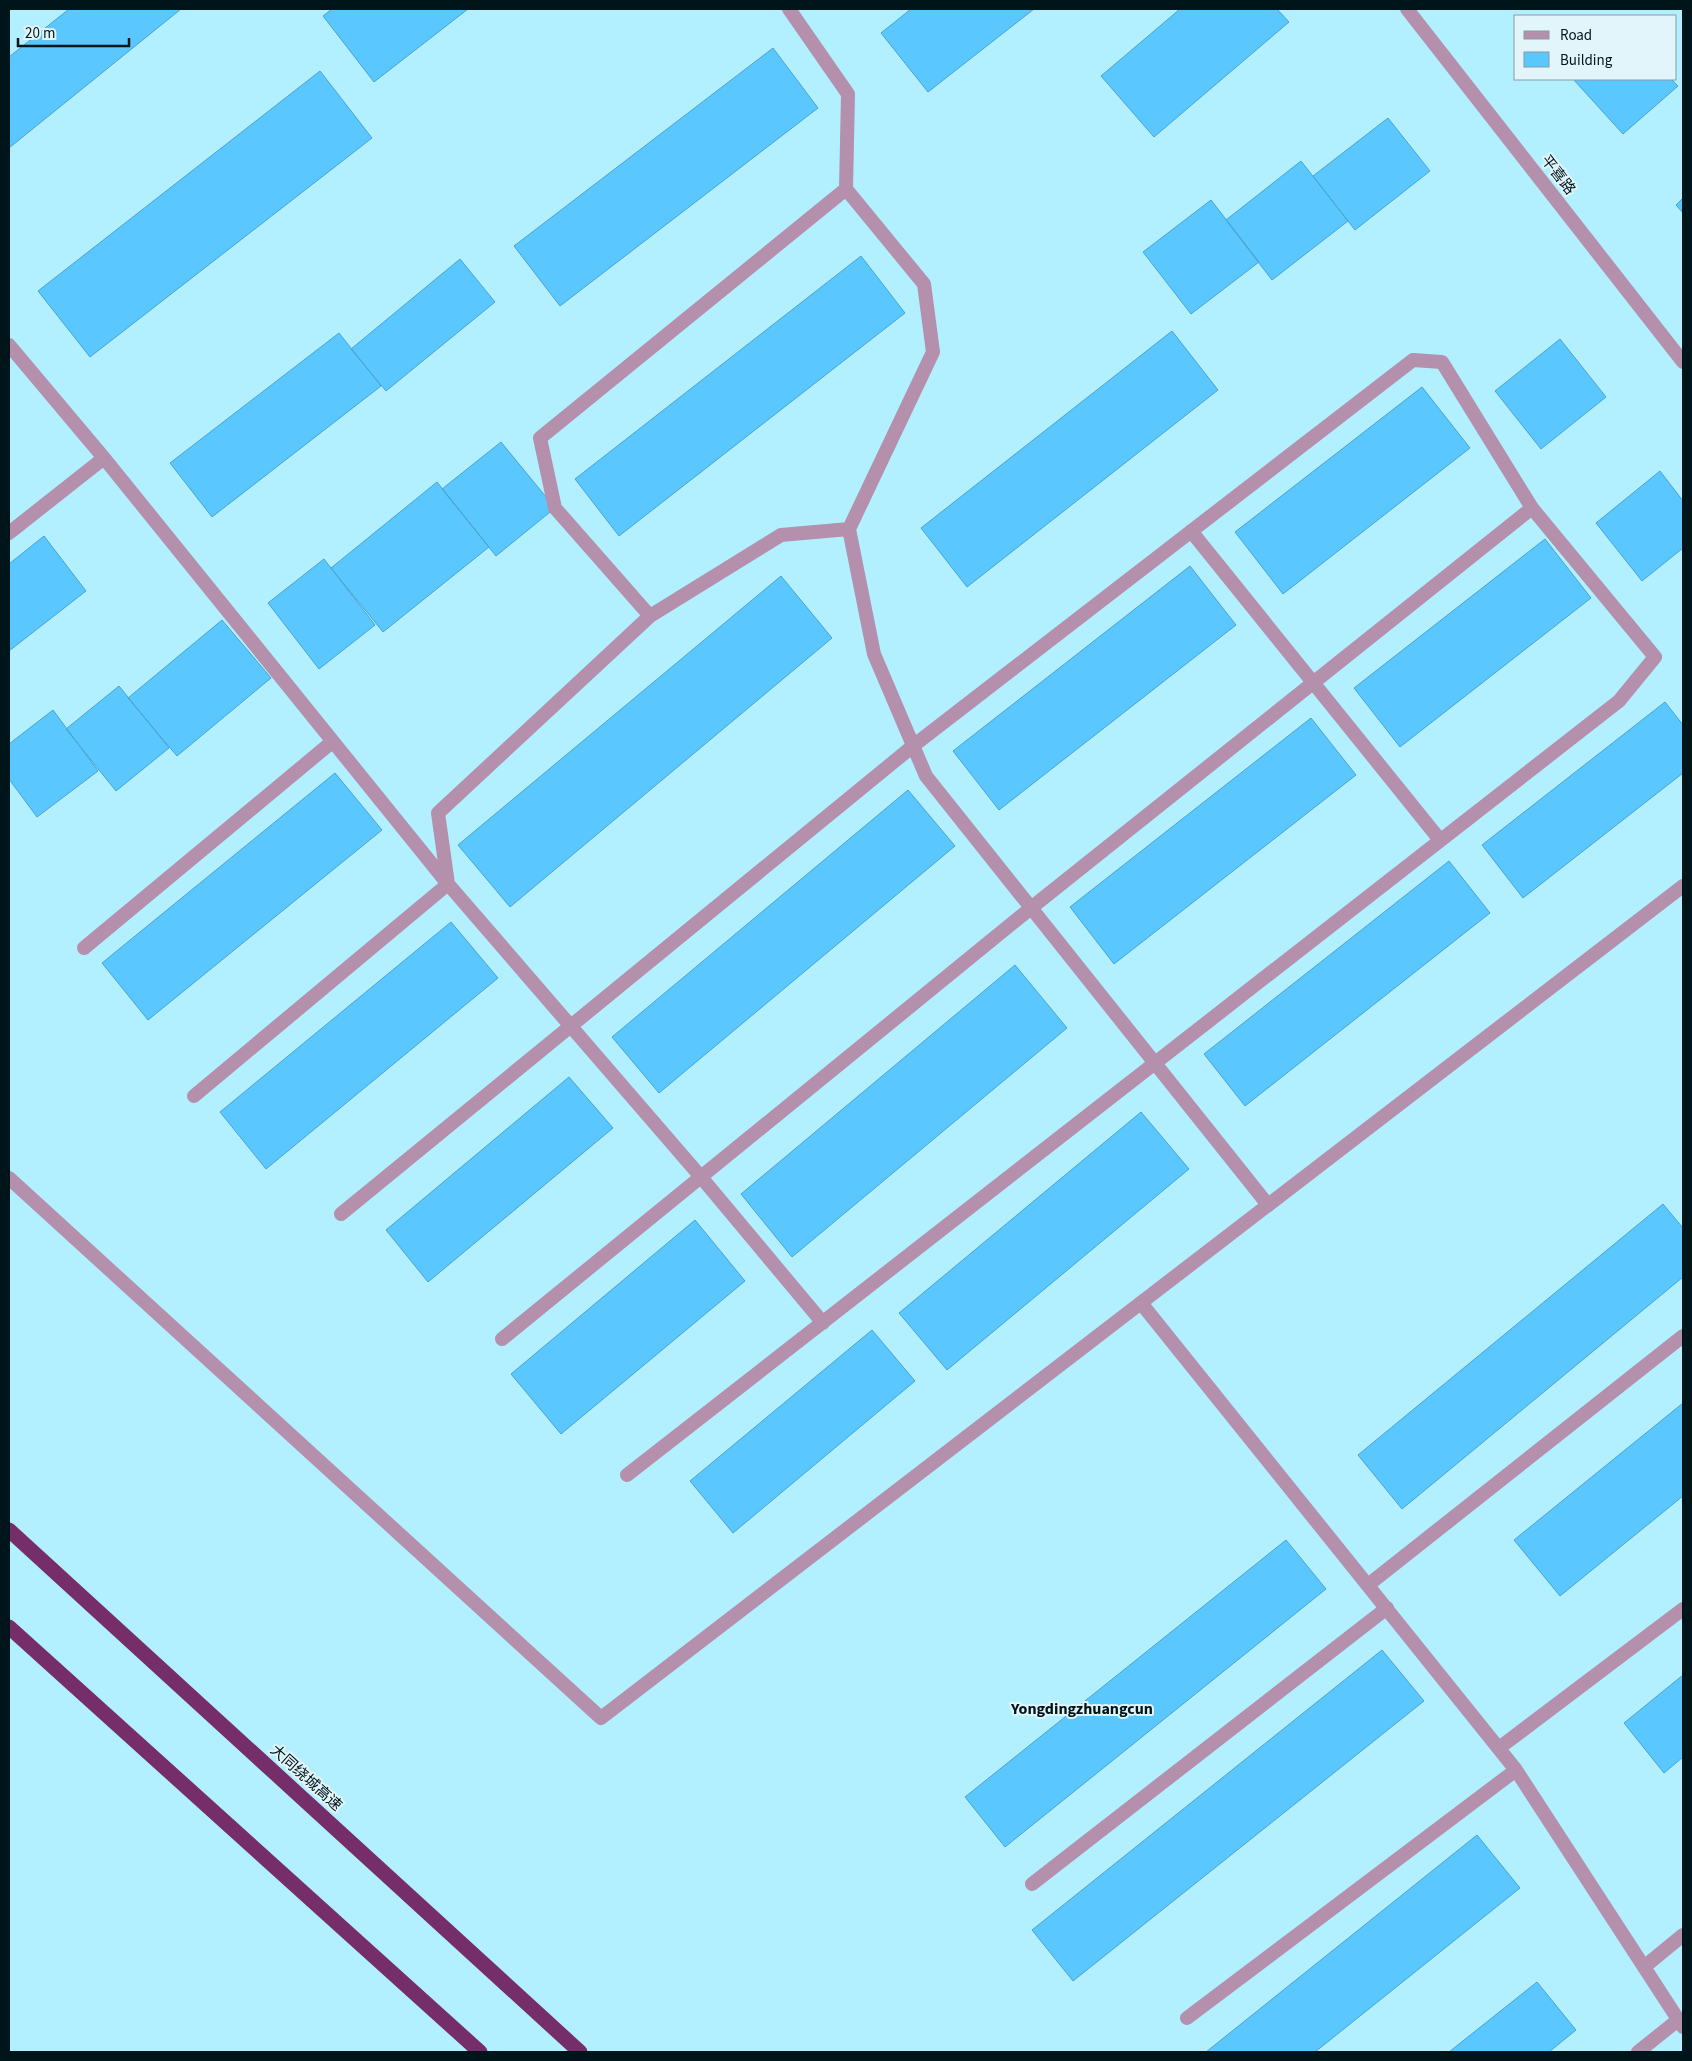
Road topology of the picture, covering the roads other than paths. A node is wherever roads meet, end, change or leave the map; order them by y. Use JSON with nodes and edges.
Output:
{"nodes":[{"id":1,"x":790,"y":9,"type":"edge"},
{"id":2,"x":1407,"y":9,"type":"edge"},
{"id":3,"x":846,"y":188,"type":"junction"},
{"id":4,"x":9,"y":345,"type":"edge"},
{"id":5,"x":1683,"y":362,"type":"edge"},
{"id":6,"x":104,"y":458,"type":"junction"},
{"id":7,"x":1532,"y":508,"type":"junction"},
{"id":8,"x":849,"y":529,"type":"junction"},
{"id":9,"x":1191,"y":531,"type":"junction"},
{"id":10,"x":9,"y":532,"type":"edge"},
{"id":11,"x":650,"y":616,"type":"junction"},
{"id":12,"x":1314,"y":682,"type":"junction"},
{"id":13,"x":332,"y":742,"type":"junction"},
{"id":14,"x":913,"y":746,"type":"junction"},
{"id":15,"x":1440,"y":840,"type":"junction"},
{"id":16,"x":448,"y":884,"type":"junction"},
{"id":17,"x":1683,"y":886,"type":"edge"},
{"id":18,"x":1031,"y":908,"type":"junction"},
{"id":19,"x":84,"y":948,"type":"dead end"},
{"id":20,"x":570,"y":1026,"type":"junction"},
{"id":21,"x":1154,"y":1062,"type":"junction"},
{"id":22,"x":194,"y":1096,"type":"dead end"},
{"id":23,"x":701,"y":1177,"type":"junction"},
{"id":24,"x":9,"y":1178,"type":"edge"},
{"id":25,"x":1268,"y":1205,"type":"junction"},
{"id":26,"x":341,"y":1214,"type":"dead end"},
{"id":27,"x":1141,"y":1302,"type":"junction"},
{"id":28,"x":823,"y":1323,"type":"junction"},
{"id":29,"x":1683,"y":1336,"type":"edge"},
{"id":30,"x":502,"y":1339,"type":"dead end"},
{"id":31,"x":627,"y":1475,"type":"dead end"},
{"id":32,"x":9,"y":1530,"type":"edge"},
{"id":33,"x":1368,"y":1585,"type":"junction"},
{"id":34,"x":1386,"y":1608,"type":"junction"},
{"id":35,"x":1683,"y":1609,"type":"edge"},
{"id":36,"x":9,"y":1627,"type":"edge"},
{"id":37,"x":1499,"y":1748,"type":"junction"},
{"id":38,"x":1516,"y":1770,"type":"junction"},
{"id":39,"x":1032,"y":1884,"type":"dead end"},
{"id":40,"x":1683,"y":1935,"type":"edge"},
{"id":41,"x":1644,"y":1967,"type":"junction"},
{"id":42,"x":1187,"y":2018,"type":"dead end"},
{"id":43,"x":1681,"y":2024,"type":"edge"},
{"id":44,"x":480,"y":2052,"type":"edge"},
{"id":45,"x":580,"y":2052,"type":"edge"},
{"id":46,"x":1638,"y":2052,"type":"edge"}],
"edges":[{"from":1,"to":3,"type":"street"},
{"from":2,"to":5,"type":"street","name":"平喜路"},
{"from":3,"to":8,"type":"street"},
{"from":3,"to":11,"type":"street"},
{"from":4,"to":6,"type":"street"},
{"from":6,"to":10,"type":"street"},
{"from":6,"to":13,"type":"street"},
{"from":7,"to":9,"type":"street"},
{"from":7,"to":12,"type":"street"},
{"from":7,"to":15,"type":"street"},
{"from":8,"to":11,"type":"street"},
{"from":8,"to":14,"type":"street"},
{"from":9,"to":12,"type":"street"},
{"from":9,"to":14,"type":"street"},
{"from":11,"to":16,"type":"street"},
{"from":12,"to":15,"type":"street"},
{"from":12,"to":18,"type":"street"},
{"from":13,"to":16,"type":"street"},
{"from":13,"to":19,"type":"street"},
{"from":14,"to":18,"type":"street"},
{"from":14,"to":20,"type":"street"},
{"from":15,"to":21,"type":"street"},
{"from":16,"to":20,"type":"street"},
{"from":16,"to":22,"type":"street"},
{"from":17,"to":25,"type":"street"},
{"from":18,"to":21,"type":"street"},
{"from":18,"to":23,"type":"street"},
{"from":20,"to":23,"type":"street"},
{"from":20,"to":26,"type":"street"},
{"from":21,"to":25,"type":"street"},
{"from":21,"to":28,"type":"street"},
{"from":23,"to":28,"type":"street"},
{"from":23,"to":30,"type":"street"},
{"from":24,"to":27,"type":"street"},
{"from":25,"to":27,"type":"street"},
{"from":27,"to":33,"type":"street"},
{"from":28,"to":31,"type":"street"},
{"from":29,"to":33,"type":"street"},
{"from":32,"to":45,"type":"highway","name":"大同绕城高速"},
{"from":33,"to":34,"type":"street"},
{"from":34,"to":37,"type":"street"},
{"from":34,"to":39,"type":"street"},
{"from":35,"to":37,"type":"street"},
{"from":36,"to":44,"type":"highway"},
{"from":37,"to":38,"type":"street"},
{"from":38,"to":41,"type":"street"},
{"from":38,"to":42,"type":"street"},
{"from":40,"to":41,"type":"street"},
{"from":41,"to":43,"type":"street"},
{"from":43,"to":46,"type":"street"}]}
